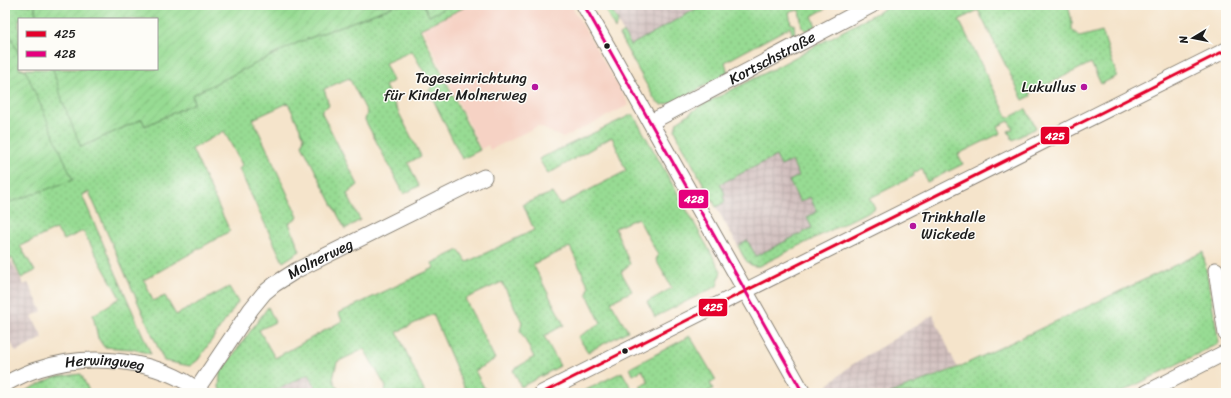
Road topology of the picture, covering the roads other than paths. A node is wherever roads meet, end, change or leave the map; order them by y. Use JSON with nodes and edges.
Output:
{"nodes":[{"id":1,"x":584,"y":5,"type":"edge"},
{"id":2,"x":872,"y":5,"type":"edge"},
{"id":3,"x":1226,"y":50,"type":"edge"},
{"id":4,"x":651,"y":122,"type":"junction"},
{"id":5,"x":484,"y":177,"type":"dead end"},
{"id":6,"x":1216,"y":270,"type":"dead end"},
{"id":7,"x":745,"y":291,"type":"junction"},
{"id":8,"x":1226,"y":334,"type":"edge"},
{"id":9,"x":1226,"y":352,"type":"edge"},
{"id":10,"x":5,"y":384,"type":"edge"},
{"id":11,"x":200,"y":391,"type":"edge"},
{"id":12,"x":542,"y":393,"type":"edge"},
{"id":13,"x":803,"y":393,"type":"edge"},
{"id":14,"x":1146,"y":393,"type":"edge"}],
"edges":[{"from":1,"to":4,"type":"street"},
{"from":2,"to":4,"type":"street","name":"Kortschstraße"},
{"from":3,"to":7,"type":"street"},
{"from":4,"to":7,"type":"street"},
{"from":5,"to":11,"type":"street","name":"Molnerweg"},
{"from":6,"to":8,"type":"street"},
{"from":7,"to":12,"type":"street"},
{"from":7,"to":13,"type":"street"},
{"from":9,"to":14,"type":"street"},
{"from":10,"to":11,"type":"street","name":"Herwingweg"}]}
